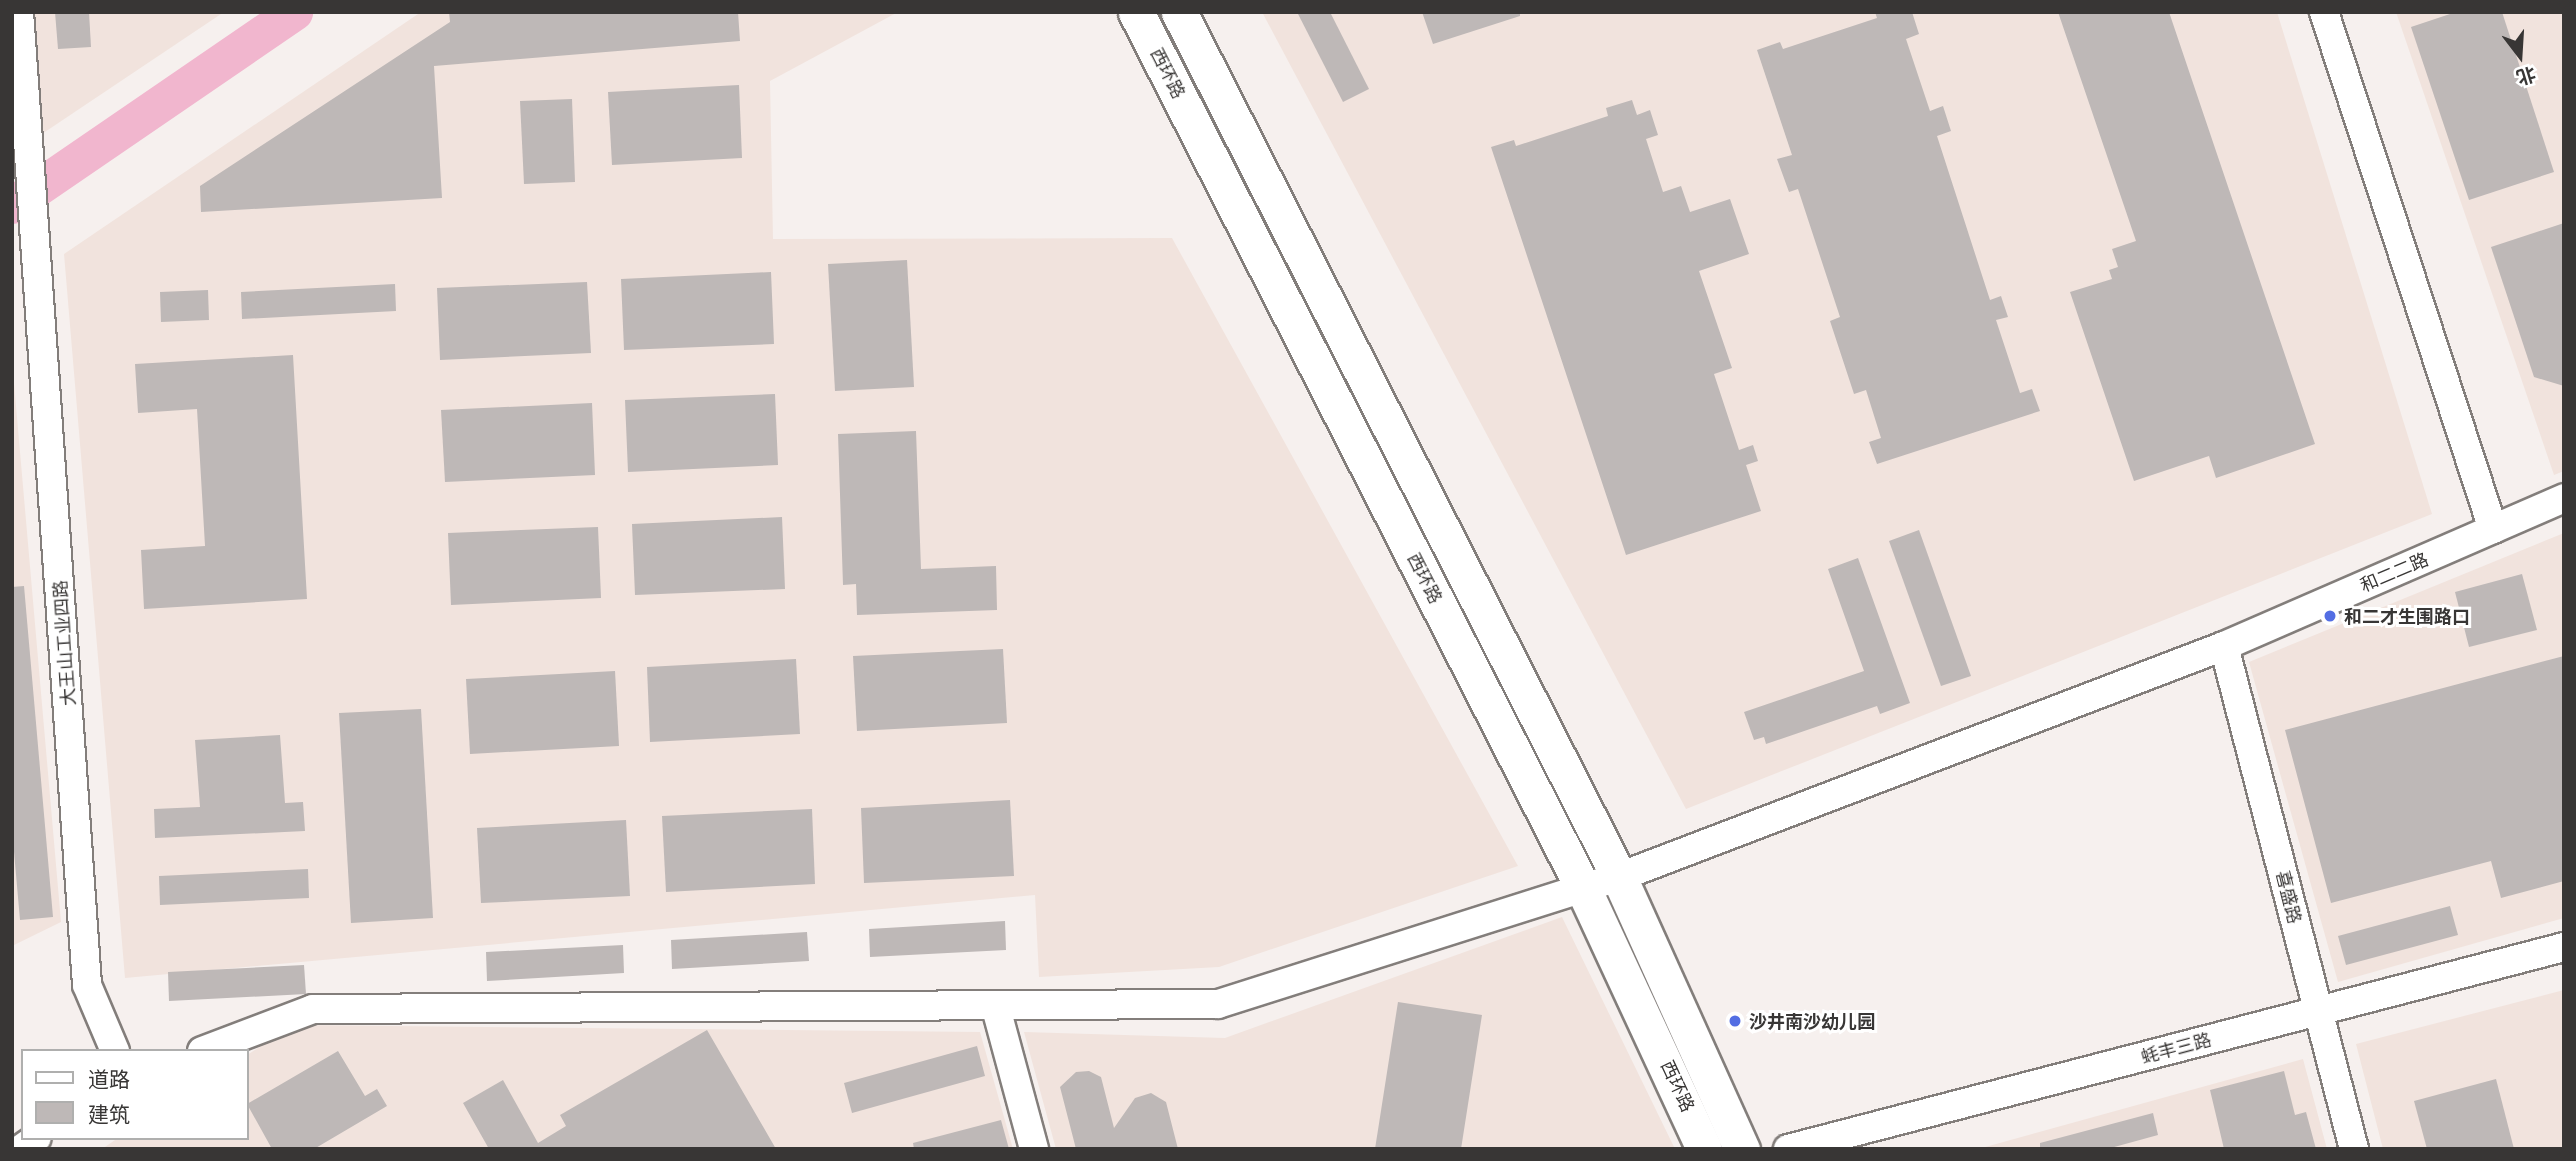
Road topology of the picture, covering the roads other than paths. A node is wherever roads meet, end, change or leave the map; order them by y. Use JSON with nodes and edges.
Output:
{"nodes":[{"id":1,"x":19,"y":12,"type":"edge"},
{"id":2,"x":1136,"y":12,"type":"edge"},
{"id":3,"x":1179,"y":12,"type":"edge"},
{"id":4,"x":2324,"y":12,"type":"edge"},
{"id":5,"x":2564,"y":498,"type":"edge"},
{"id":6,"x":2493,"y":529,"type":"junction"},
{"id":7,"x":2224,"y":646,"type":"junction"},
{"id":8,"x":1619,"y":877,"type":"junction"},
{"id":9,"x":1583,"y":888,"type":"junction"},
{"id":10,"x":2564,"y":947,"type":"edge"},
{"id":11,"x":2564,"y":961,"type":"edge"},
{"id":12,"x":996,"y":1008,"type":"junction"},
{"id":13,"x":2320,"y":1018,"type":"junction"},
{"id":14,"x":114,"y":1049,"type":"edge"},
{"id":15,"x":207,"y":1049,"type":"edge"},
{"id":16,"x":1034,"y":1149,"type":"edge"},
{"id":17,"x":1704,"y":1149,"type":"edge"},
{"id":18,"x":1742,"y":1149,"type":"edge"},
{"id":19,"x":1788,"y":1149,"type":"edge"},
{"id":20,"x":1858,"y":1149,"type":"edge"},
{"id":21,"x":2354,"y":1149,"type":"edge"}],
"edges":[{"from":1,"to":14,"type":"street","name":"大王山工业四路"},
{"from":2,"to":9,"type":"main road","name":"西环路"},
{"from":3,"to":8,"type":"main road","name":"西环路"},
{"from":4,"to":6,"type":"street"},
{"from":5,"to":6,"type":"street","name":"和二二路"},
{"from":6,"to":7,"type":"street","name":"和二二路"},
{"from":7,"to":8,"type":"street","name":"和二二路"},
{"from":7,"to":13,"type":"street","name":"喜盛路"},
{"from":8,"to":9,"type":"street","name":"和二二路"},
{"from":8,"to":18,"type":"main road","name":"西环路"},
{"from":9,"to":12,"type":"street","name":"和二二路"},
{"from":9,"to":17,"type":"main road","name":"西环路"},
{"from":10,"to":13,"type":"street","name":"蚝丰三路"},
{"from":11,"to":13,"type":"street","name":"蚝丰三路"},
{"from":12,"to":15,"type":"street","name":"和二二路"},
{"from":12,"to":16,"type":"street"},
{"from":13,"to":19,"type":"street","name":"蚝丰三路"},
{"from":13,"to":20,"type":"street","name":"蚝丰三路"},
{"from":13,"to":21,"type":"street","name":"喜盛路"}]}
